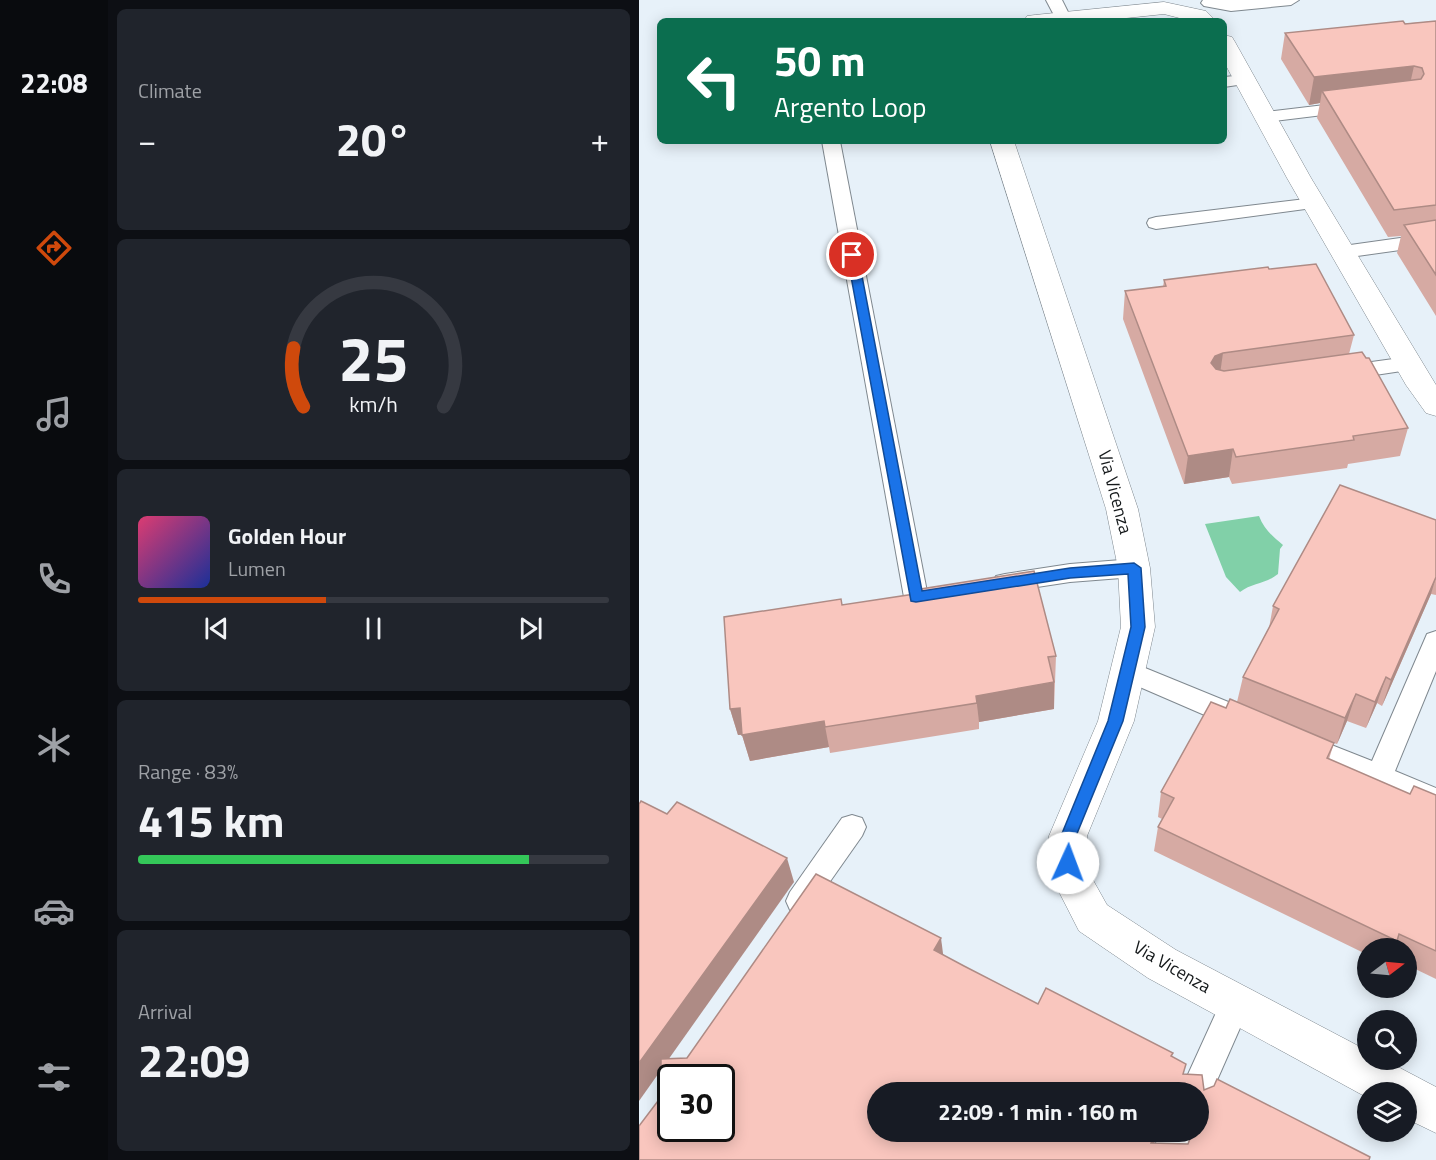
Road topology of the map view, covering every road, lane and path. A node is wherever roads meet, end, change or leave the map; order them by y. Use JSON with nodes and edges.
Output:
{"nodes":[{"id":1,"x":1291,"y":0,"type":"edge"},
{"id":2,"x":1058,"y":9,"type":"edge"},
{"id":3,"x":1205,"y":10,"type":"edge"},
{"id":4,"x":1041,"y":18,"type":"edge"},
{"id":5,"x":1227,"y":53,"type":"edge"},
{"id":6,"x":1235,"y":81,"type":"edge"},
{"id":7,"x":1361,"y":106,"type":"edge"},
{"id":8,"x":1266,"y":117,"type":"junction"},
{"id":9,"x":832,"y":144,"type":"edge"},
{"id":10,"x":1003,"y":144,"type":"edge"},
{"id":11,"x":1314,"y":203,"type":"junction"},
{"id":12,"x":1156,"y":223,"type":"dead end"},
{"id":13,"x":1436,"y":239,"type":"edge"},
{"id":14,"x":1343,"y":252,"type":"junction"},
{"id":15,"x":1408,"y":364,"type":"junction"},
{"id":16,"x":1326,"y":375,"type":"edge"},
{"id":17,"x":1436,"y":406,"type":"edge"},
{"id":18,"x":1134,"y":568,"type":"junction"},
{"id":19,"x":987,"y":586,"type":"edge"},
{"id":20,"x":916,"y":597,"type":"edge"},
{"id":21,"x":1436,"y":640,"type":"edge"},
{"id":22,"x":1128,"y":671,"type":"junction"},
{"id":23,"x":1428,"y":682,"type":"edge"},
{"id":24,"x":1379,"y":776,"type":"junction"},
{"id":25,"x":1436,"y":800,"type":"edge"},
{"id":26,"x":852,"y":827,"type":"dead end"},
{"id":27,"x":785,"y":923,"type":"edge"},
{"id":28,"x":1236,"y":1003,"type":"junction"},
{"id":29,"x":1200,"y":1082,"type":"edge"},
{"id":30,"x":1382,"y":1082,"type":"edge"},
{"id":31,"x":1417,"y":1101,"type":"edge"},
{"id":32,"x":1436,"y":1111,"type":"edge"},
{"id":33,"x":1173,"y":1142,"type":"edge"},
{"id":34,"x":1165,"y":1160,"type":"edge"}],
"edges":[{"from":1,"to":3,"type":"lane"},
{"from":2,"to":3,"type":"street"},
{"from":2,"to":4,"type":"street"},
{"from":5,"to":6,"type":"street"},
{"from":6,"to":8,"type":"street"},
{"from":7,"to":8,"type":"lane"},
{"from":8,"to":11,"type":"street"},
{"from":9,"to":20,"type":"lane"},
{"from":10,"to":18,"type":"street","name":"Via Vicenza"},
{"from":11,"to":12,"type":"lane"},
{"from":11,"to":14,"type":"street"},
{"from":13,"to":14,"type":"lane"},
{"from":14,"to":15,"type":"street"},
{"from":15,"to":16,"type":"lane"},
{"from":15,"to":17,"type":"street"},
{"from":18,"to":19,"type":"lane"},
{"from":18,"to":22,"type":"street","name":"Via Vicenza"},
{"from":21,"to":23,"type":"lane"},
{"from":22,"to":24,"type":"lane"},
{"from":22,"to":28,"type":"street","name":"Via Vicenza"},
{"from":23,"to":24,"type":"lane"},
{"from":24,"to":25,"type":"lane"},
{"from":26,"to":27,"type":"lane"},
{"from":28,"to":29,"type":"lane"},
{"from":28,"to":30,"type":"street","name":"Via Vicenza"},
{"from":31,"to":32,"type":"street"},
{"from":33,"to":34,"type":"lane"}]}
